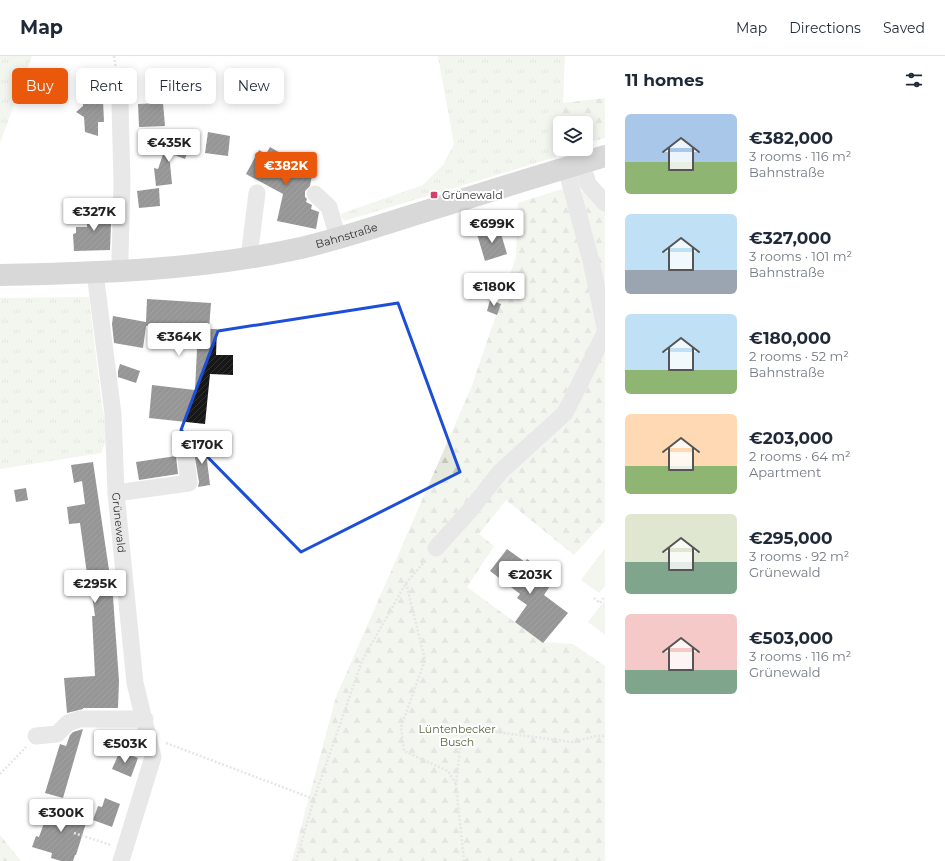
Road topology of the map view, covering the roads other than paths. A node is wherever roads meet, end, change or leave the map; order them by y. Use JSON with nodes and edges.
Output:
{"nodes":[{"id":1,"x":120,"y":104,"type":"edge"},
{"id":2,"x":605,"y":156,"type":"edge"},
{"id":3,"x":574,"y":165,"type":"junction"},
{"id":4,"x":257,"y":193,"type":"dead end"},
{"id":5,"x":315,"y":194,"type":"dead end"},
{"id":6,"x":605,"y":203,"type":"edge"},
{"id":7,"x":338,"y":238,"type":"junction"},
{"id":8,"x":249,"y":257,"type":"junction"},
{"id":9,"x":121,"y":272,"type":"junction"},
{"id":10,"x":95,"y":273,"type":"junction"},
{"id":11,"x":0,"y":275,"type":"edge"},
{"id":12,"x":605,"y":327,"type":"edge"},
{"id":13,"x":605,"y":333,"type":"edge"},
{"id":14,"x":185,"y":451,"type":"dead end"},
{"id":15,"x":116,"y":493,"type":"junction"},
{"id":16,"x":436,"y":548,"type":"road end"},
{"id":17,"x":145,"y":719,"type":"junction"},
{"id":18,"x":36,"y":736,"type":"road end"},
{"id":19,"x":123,"y":855,"type":"edge"}],
"edges":[{"from":1,"to":9,"type":"street"},
{"from":2,"to":3,"type":"main road","name":"Bahnstraße"},
{"from":3,"to":6,"type":"street"},
{"from":3,"to":7,"type":"main road","name":"Bahnstraße"},
{"from":3,"to":12,"type":"street"},
{"from":4,"to":8,"type":"street"},
{"from":5,"to":7,"type":"street"},
{"from":7,"to":8,"type":"main road","name":"Bahnstraße"},
{"from":8,"to":9,"type":"main road","name":"Bahnstraße"},
{"from":9,"to":10,"type":"main road","name":"Bahnstraße"},
{"from":10,"to":11,"type":"main road","name":"Bahnstraße"},
{"from":10,"to":15,"type":"street","name":"Grünewald"},
{"from":13,"to":16,"type":"street"},
{"from":14,"to":15,"type":"street"},
{"from":15,"to":17,"type":"street","name":"Grünewald"},
{"from":17,"to":18,"type":"street"},
{"from":17,"to":19,"type":"street","name":"Grünewald"}]}
